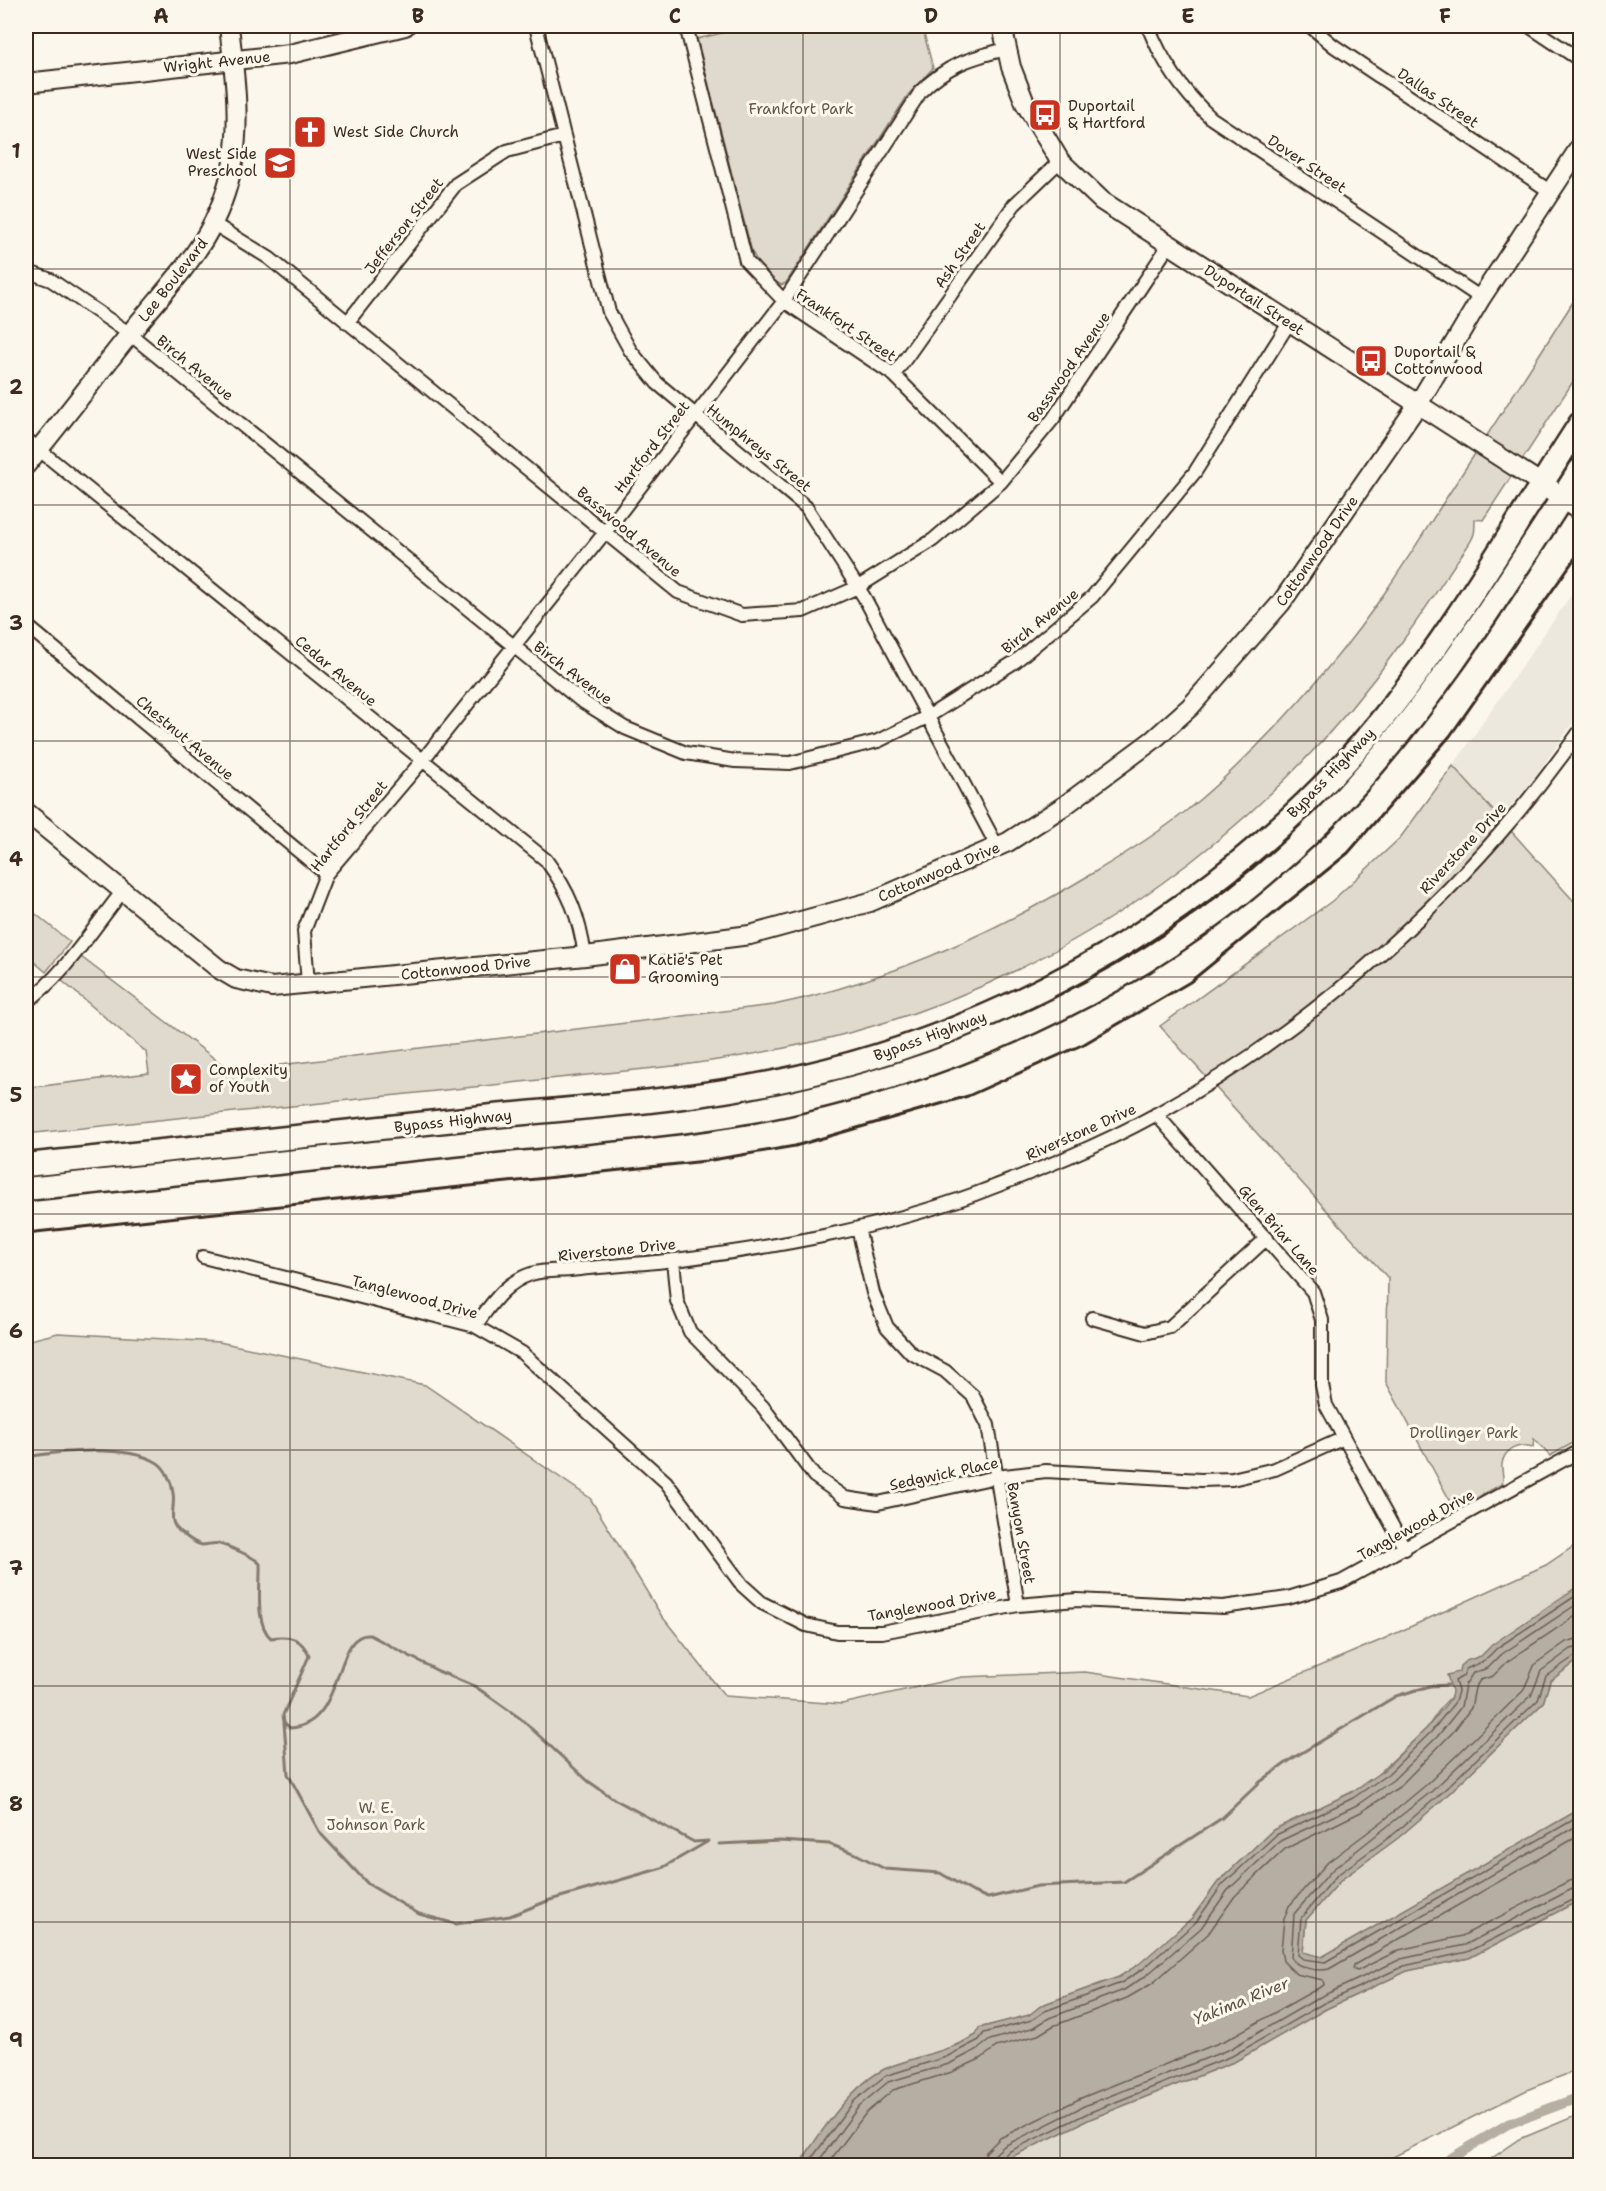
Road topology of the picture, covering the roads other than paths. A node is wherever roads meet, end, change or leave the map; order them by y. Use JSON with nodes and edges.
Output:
{"nodes":[{"id":1,"x":229,"y":26,"type":"edge"},
{"id":2,"x":405,"y":26,"type":"edge"},
{"id":3,"x":536,"y":26,"type":"edge"},
{"id":4,"x":686,"y":26,"type":"edge"},
{"id":5,"x":1002,"y":26,"type":"edge"},
{"id":6,"x":1148,"y":26,"type":"edge"},
{"id":7,"x":1310,"y":26,"type":"edge"},
{"id":8,"x":1529,"y":26,"type":"edge"},
{"id":9,"x":1006,"y":49,"type":"junction"},
{"id":10,"x":232,"y":60,"type":"junction"},
{"id":11,"x":1581,"y":60,"type":"edge"},
{"id":12,"x":26,"y":83,"type":"edge"},
{"id":13,"x":564,"y":136,"type":"junction"},
{"id":14,"x":1581,"y":147,"type":"edge"},
{"id":15,"x":1060,"y":161,"type":"junction"},
{"id":16,"x":1551,"y":192,"type":"junction"},
{"id":17,"x":214,"y":224,"type":"junction"},
{"id":18,"x":1169,"y":245,"type":"junction"},
{"id":19,"x":26,"y":271,"type":"edge"},
{"id":20,"x":1481,"y":298,"type":"junction"},
{"id":21,"x":784,"y":300,"type":"junction"},
{"id":22,"x":347,"y":322,"type":"junction"},
{"id":23,"x":1289,"y":323,"type":"junction"},
{"id":24,"x":130,"y":334,"type":"junction"},
{"id":25,"x":894,"y":375,"type":"junction"},
{"id":26,"x":1417,"y":406,"type":"junction"},
{"id":27,"x":696,"y":416,"type":"junction"},
{"id":28,"x":1581,"y":424,"type":"edge"},
{"id":29,"x":32,"y":443,"type":"edge"},
{"id":30,"x":26,"y":465,"type":"edge"},
{"id":31,"x":1581,"y":470,"type":"edge"},
{"id":32,"x":1001,"y":482,"type":"junction"},
{"id":33,"x":1542,"y":484,"type":"junction"},
{"id":34,"x":1571,"y":504,"type":"edge"},
{"id":35,"x":606,"y":531,"type":"junction"},
{"id":36,"x":858,"y":587,"type":"junction"},
{"id":37,"x":26,"y":625,"type":"edge"},
{"id":38,"x":513,"y":646,"type":"junction"},
{"id":39,"x":929,"y":716,"type":"junction"},
{"id":40,"x":1581,"y":730,"type":"edge"},
{"id":41,"x":422,"y":761,"type":"junction"},
{"id":42,"x":26,"y":812,"type":"edge"},
{"id":43,"x":998,"y":848,"type":"junction"},
{"id":44,"x":326,"y":874,"type":"junction"},
{"id":45,"x":122,"y":892,"type":"junction"},
{"id":46,"x":585,"y":956,"type":"junction"},
{"id":47,"x":308,"y":984,"type":"junction"},
{"id":48,"x":26,"y":1002,"type":"edge"},
{"id":49,"x":1156,"y":1114,"type":"junction"},
{"id":50,"x":26,"y":1165,"type":"edge"},
{"id":51,"x":26,"y":1189,"type":"edge"},
{"id":52,"x":858,"y":1228,"type":"junction"},
{"id":53,"x":1267,"y":1238,"type":"junction"},
{"id":54,"x":203,"y":1257,"type":"dead end"},
{"id":55,"x":673,"y":1260,"type":"junction"},
{"id":56,"x":1092,"y":1318,"type":"dead end"},
{"id":57,"x":475,"y":1326,"type":"junction"},
{"id":58,"x":1344,"y":1438,"type":"junction"},
{"id":59,"x":1581,"y":1451,"type":"edge"},
{"id":60,"x":996,"y":1478,"type":"junction"},
{"id":61,"x":1405,"y":1549,"type":"junction"},
{"id":62,"x":1018,"y":1605,"type":"junction"}],
"edges":[{"from":1,"to":10,"type":"street","name":"Lee Boulevard"},
{"from":2,"to":10,"type":"street","name":"Wright Avenue"},
{"from":3,"to":13,"type":"street","name":"Humphreys Street"},
{"from":4,"to":21,"type":"street","name":"Frankfort Street"},
{"from":5,"to":9,"type":"street","name":"Duportail Street"},
{"from":6,"to":20,"type":"street","name":"Dover Street"},
{"from":7,"to":16,"type":"street","name":"Dallas Street"},
{"from":8,"to":11,"type":"street"},
{"from":9,"to":15,"type":"street","name":"Duportail Street"},
{"from":9,"to":21,"type":"street","name":"Hartford Street"},
{"from":10,"to":12,"type":"street","name":"Wright Avenue"},
{"from":10,"to":17,"type":"street","name":"Lee Boulevard"},
{"from":13,"to":22,"type":"street","name":"Jefferson Street"},
{"from":13,"to":27,"type":"street","name":"Humphreys Street"},
{"from":14,"to":16,"type":"street","name":"Cottonwood Drive"},
{"from":15,"to":18,"type":"street","name":"Duportail Street"},
{"from":15,"to":25,"type":"street","name":"Ash Street"},
{"from":16,"to":20,"type":"street","name":"Cottonwood Drive"},
{"from":17,"to":22,"type":"street","name":"Basswood Avenue"},
{"from":17,"to":24,"type":"street","name":"Lee Boulevard"},
{"from":18,"to":23,"type":"street","name":"Duportail Street"},
{"from":18,"to":32,"type":"street","name":"Basswood Avenue"},
{"from":19,"to":24,"type":"street","name":"Birch Avenue"},
{"from":20,"to":26,"type":"street","name":"Cottonwood Drive"},
{"from":21,"to":25,"type":"street","name":"Frankfort Street"},
{"from":21,"to":27,"type":"street","name":"Hartford Street"},
{"from":22,"to":35,"type":"street","name":"Basswood Avenue"},
{"from":23,"to":26,"type":"street","name":"Duportail Street"},
{"from":23,"to":39,"type":"street","name":"Birch Avenue"},
{"from":24,"to":29,"type":"street","name":"Lee Boulevard"},
{"from":24,"to":38,"type":"street","name":"Birch Avenue"},
{"from":25,"to":32,"type":"street","name":"Frankfort Street"},
{"from":26,"to":33,"type":"street","name":"Duportail Street"},
{"from":26,"to":43,"type":"street","name":"Cottonwood Drive"},
{"from":27,"to":35,"type":"street","name":"Hartford Street"},
{"from":27,"to":36,"type":"street","name":"Humphreys Street"},
{"from":28,"to":33,"type":"highway","name":"Bypass Highway"},
{"from":29,"to":30,"type":"street","name":"Lee Boulevard"},
{"from":29,"to":41,"type":"street","name":"Cedar Avenue"},
{"from":31,"to":34,"type":"highway","name":"Bypass Highway"},
{"from":32,"to":36,"type":"street","name":"Basswood Avenue"},
{"from":33,"to":34,"type":"main road","name":"Duportail Street"},
{"from":33,"to":50,"type":"highway","name":"Bypass Highway"},
{"from":34,"to":51,"type":"highway","name":"Bypass Highway"},
{"from":35,"to":36,"type":"street","name":"Basswood Avenue"},
{"from":35,"to":38,"type":"street","name":"Hartford Street"},
{"from":36,"to":39,"type":"street","name":"Humphreys Street"},
{"from":37,"to":44,"type":"street","name":"Chestnut Avenue"},
{"from":38,"to":39,"type":"street","name":"Birch Avenue"},
{"from":38,"to":41,"type":"street","name":"Hartford Street"},
{"from":39,"to":43,"type":"street","name":"Humphreys Street"},
{"from":40,"to":49,"type":"street","name":"Riverstone Drive"},
{"from":41,"to":44,"type":"street","name":"Hartford Street"},
{"from":41,"to":46,"type":"street","name":"Cedar Avenue"},
{"from":42,"to":45,"type":"street","name":"Cottonwood Drive"},
{"from":43,"to":46,"type":"street","name":"Cottonwood Drive"},
{"from":44,"to":47,"type":"street","name":"Hartford Street"},
{"from":45,"to":47,"type":"street","name":"Cottonwood Drive"},
{"from":45,"to":48,"type":"street"},
{"from":46,"to":47,"type":"street","name":"Cottonwood Drive"},
{"from":49,"to":52,"type":"street","name":"Riverstone Drive"},
{"from":49,"to":53,"type":"street","name":"Glen Briar Lane"},
{"from":52,"to":55,"type":"street","name":"Riverstone Drive"},
{"from":52,"to":60,"type":"street","name":"Banyon Street"},
{"from":53,"to":56,"type":"street"},
{"from":53,"to":58,"type":"street","name":"Glen Briar Lane"},
{"from":54,"to":57,"type":"street","name":"Tanglewood Drive"},
{"from":55,"to":57,"type":"street","name":"Riverstone Drive"},
{"from":55,"to":60,"type":"street","name":"Sedgwick Place"},
{"from":57,"to":62,"type":"street","name":"Tanglewood Drive"},
{"from":58,"to":60,"type":"street","name":"Sedgwick Place"},
{"from":58,"to":61,"type":"street","name":"Glen Briar Lane"},
{"from":59,"to":61,"type":"street","name":"Tanglewood Drive"},
{"from":60,"to":62,"type":"street","name":"Banyon Street"},
{"from":61,"to":62,"type":"street","name":"Tanglewood Drive"}]}
